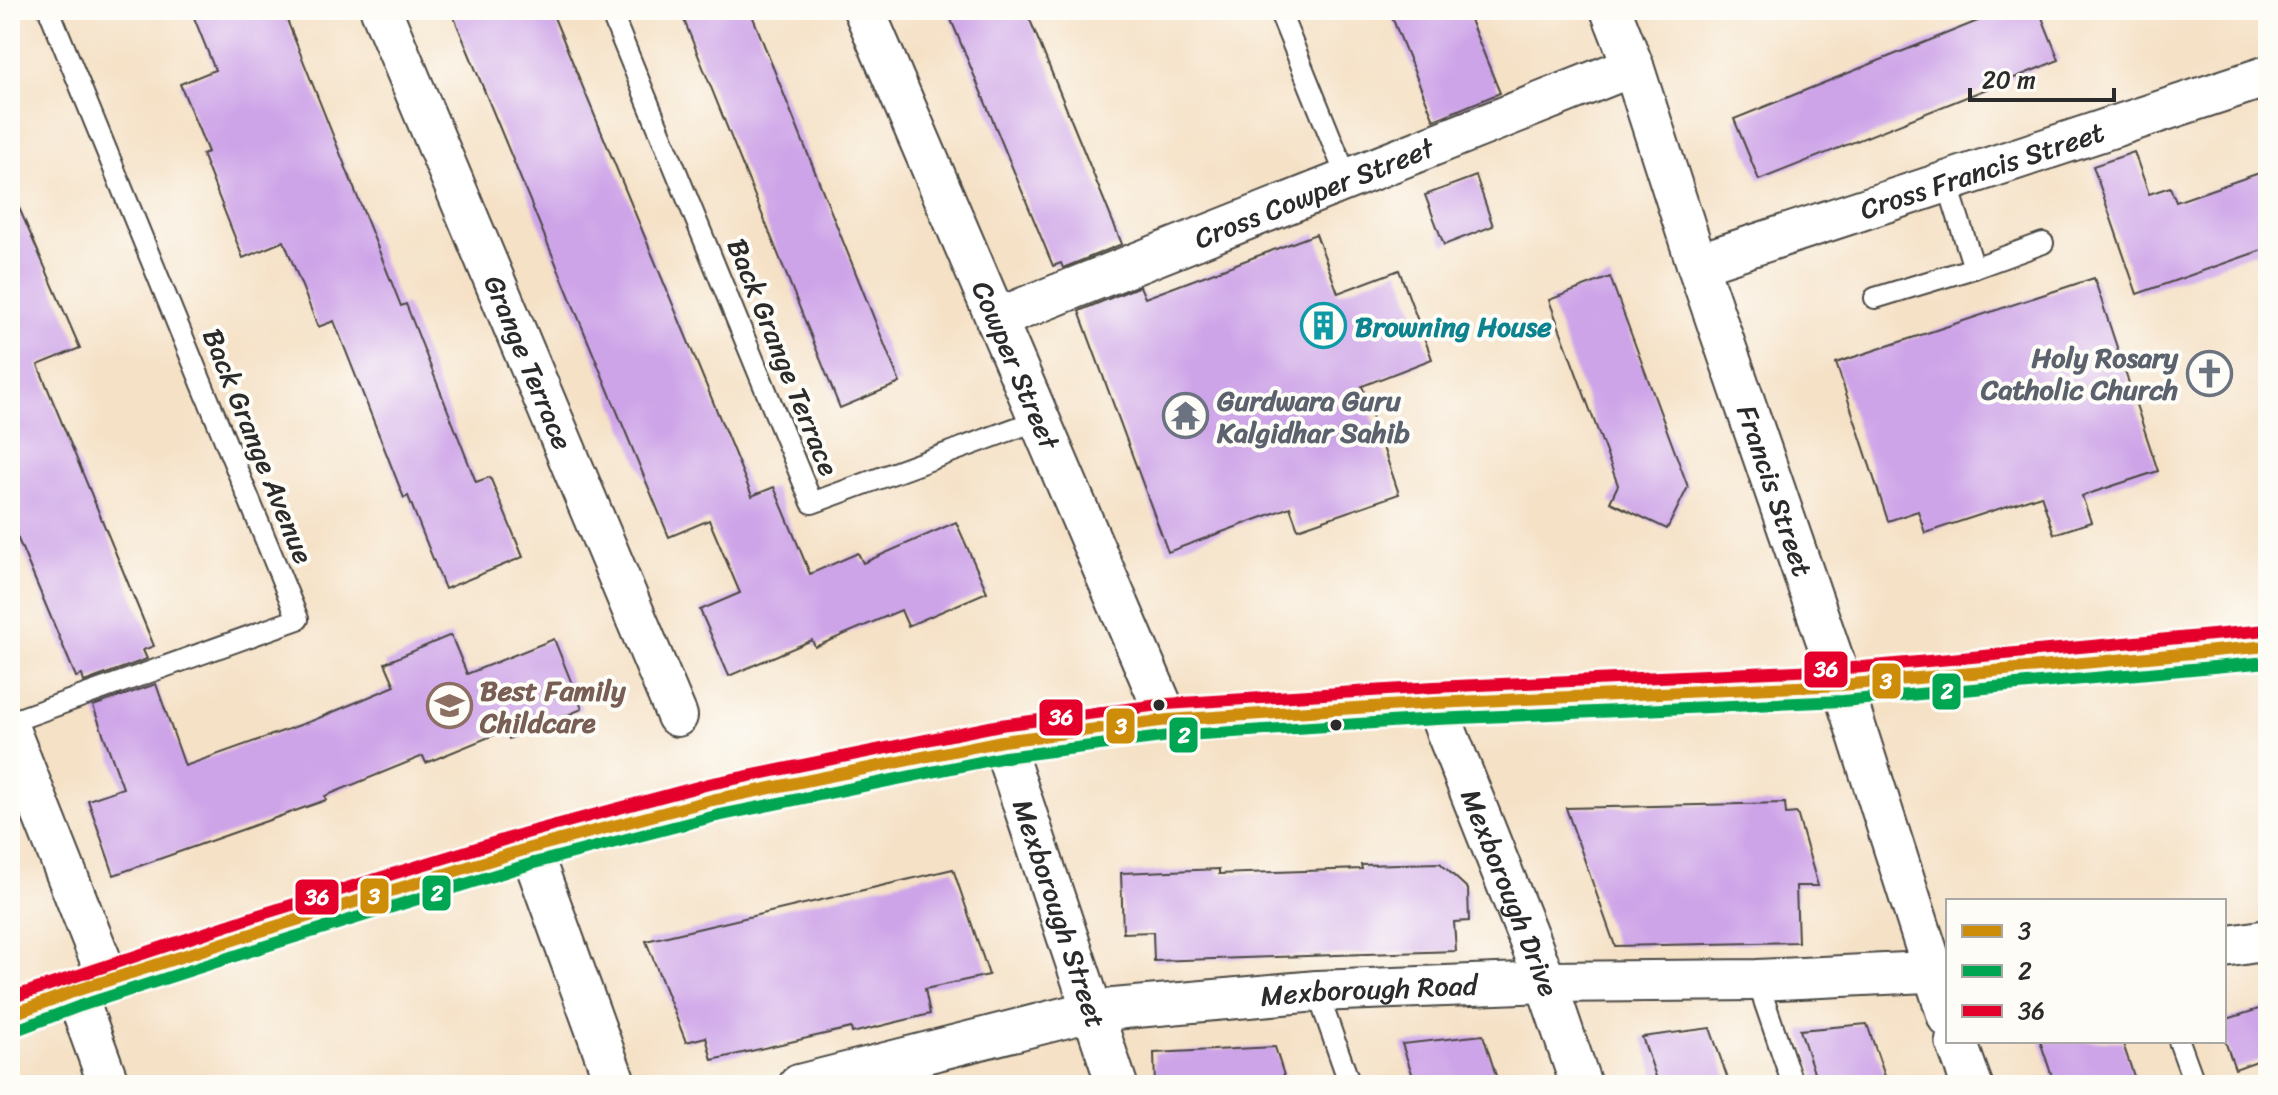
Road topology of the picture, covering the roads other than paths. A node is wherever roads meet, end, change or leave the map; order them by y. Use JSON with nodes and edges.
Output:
{"nodes":[{"id":1,"x":49,"y":10,"type":"edge"},
{"id":2,"x":381,"y":10,"type":"edge"},
{"id":3,"x":610,"y":10,"type":"edge"},
{"id":4,"x":864,"y":10,"type":"edge"},
{"id":5,"x":1279,"y":10,"type":"edge"},
{"id":6,"x":1611,"y":10,"type":"edge"},
{"id":7,"x":1633,"y":66,"type":"junction"},
{"id":8,"x":2268,"y":76,"type":"edge"},
{"id":9,"x":1347,"y":178,"type":"junction"},
{"id":10,"x":1947,"y":182,"type":"junction"},
{"id":11,"x":2043,"y":243,"type":"dead end"},
{"id":12,"x":1697,"y":264,"type":"junction"},
{"id":13,"x":1974,"y":268,"type":"junction"},
{"id":14,"x":1875,"y":298,"type":"dead end"},
{"id":15,"x":996,"y":319,"type":"junction"},
{"id":16,"x":1038,"y":420,"type":"junction"},
{"id":17,"x":2266,"y":652,"type":"edge"},
{"id":18,"x":1842,"y":685,"type":"junction"},
{"id":19,"x":1435,"y":703,"type":"junction"},
{"id":20,"x":677,"y":716,"type":"dead end"},
{"id":21,"x":1168,"y":720,"type":"junction"},
{"id":22,"x":10,"y":722,"type":"edge"},
{"id":23,"x":10,"y":732,"type":"edge"},
{"id":24,"x":1002,"y":741,"type":"junction"},
{"id":25,"x":530,"y":848,"type":"junction"},
{"id":26,"x":2268,"y":940,"type":"edge"},
{"id":27,"x":2226,"y":947,"type":"edge"},
{"id":28,"x":1940,"y":971,"type":"edge"},
{"id":29,"x":1757,"y":980,"type":"junction"},
{"id":30,"x":1546,"y":982,"type":"junction"},
{"id":31,"x":92,"y":986,"type":"junction"},
{"id":32,"x":1317,"y":991,"type":"junction"},
{"id":33,"x":1946,"y":1006,"type":"edge"},
{"id":34,"x":1091,"y":1011,"type":"junction"},
{"id":35,"x":10,"y":1015,"type":"edge"},
{"id":36,"x":1957,"y":1043,"type":"edge"},
{"id":37,"x":2180,"y":1043,"type":"edge"},
{"id":38,"x":861,"y":1078,"type":"edge"},
{"id":39,"x":109,"y":1085,"type":"edge"},
{"id":40,"x":616,"y":1085,"type":"edge"},
{"id":41,"x":799,"y":1085,"type":"edge"},
{"id":42,"x":1117,"y":1085,"type":"edge"},
{"id":43,"x":1350,"y":1085,"type":"edge"},
{"id":44,"x":1581,"y":1085,"type":"edge"},
{"id":45,"x":1793,"y":1085,"type":"edge"},
{"id":46,"x":1972,"y":1085,"type":"edge"},
{"id":47,"x":2195,"y":1085,"type":"edge"}],
"edges":[{"from":1,"to":22,"type":"lane","name":"Back Grange Avenue"},
{"from":2,"to":20,"type":"street","name":"Grange Terrace"},
{"from":3,"to":16,"type":"lane","name":"Back Grange Terrace"},
{"from":4,"to":15,"type":"street","name":"Cowper Street"},
{"from":5,"to":9,"type":"lane"},
{"from":6,"to":7,"type":"street","name":"Francis Street"},
{"from":7,"to":9,"type":"street","name":"Cross Cowper Street"},
{"from":7,"to":12,"type":"street","name":"Francis Street"},
{"from":8,"to":10,"type":"street","name":"Cross Francis Street"},
{"from":9,"to":15,"type":"street","name":"Cross Cowper Street"},
{"from":10,"to":12,"type":"street","name":"Cross Francis Street"},
{"from":10,"to":13,"type":"lane"},
{"from":11,"to":13,"type":"lane"},
{"from":12,"to":18,"type":"street","name":"Francis Street"},
{"from":13,"to":14,"type":"lane"},
{"from":15,"to":16,"type":"street","name":"Cowper Street"},
{"from":16,"to":21,"type":"street","name":"Cowper Street"},
{"from":17,"to":18,"type":"street"},
{"from":18,"to":19,"type":"street"},
{"from":18,"to":28,"type":"street","name":"Francis Street"},
{"from":19,"to":21,"type":"street"},
{"from":19,"to":30,"type":"street","name":"Mexborough Drive"},
{"from":21,"to":24,"type":"street"},
{"from":23,"to":31,"type":"street"},
{"from":24,"to":25,"type":"street"},
{"from":24,"to":34,"type":"street","name":"Mexborough Street"},
{"from":25,"to":31,"type":"street"},
{"from":25,"to":40,"type":"street"},
{"from":26,"to":27,"type":"street"},
{"from":28,"to":29,"type":"street","name":"Mexborough Road"},
{"from":28,"to":33,"type":"street","name":"Francis Street"},
{"from":29,"to":30,"type":"street","name":"Mexborough Road"},
{"from":29,"to":45,"type":"lane"},
{"from":30,"to":32,"type":"street","name":"Mexborough Road"},
{"from":30,"to":44,"type":"street","name":"Mexborough Drive"},
{"from":31,"to":35,"type":"street"},
{"from":31,"to":39,"type":"street"},
{"from":32,"to":34,"type":"street","name":"Mexborough Road"},
{"from":32,"to":43,"type":"lane"},
{"from":34,"to":38,"type":"street","name":"Mexborough Road"},
{"from":34,"to":42,"type":"street","name":"Mexborough Street"},
{"from":36,"to":46,"type":"street"},
{"from":37,"to":47,"type":"lane"},
{"from":38,"to":41,"type":"street","name":"Mexborough Road"}]}
